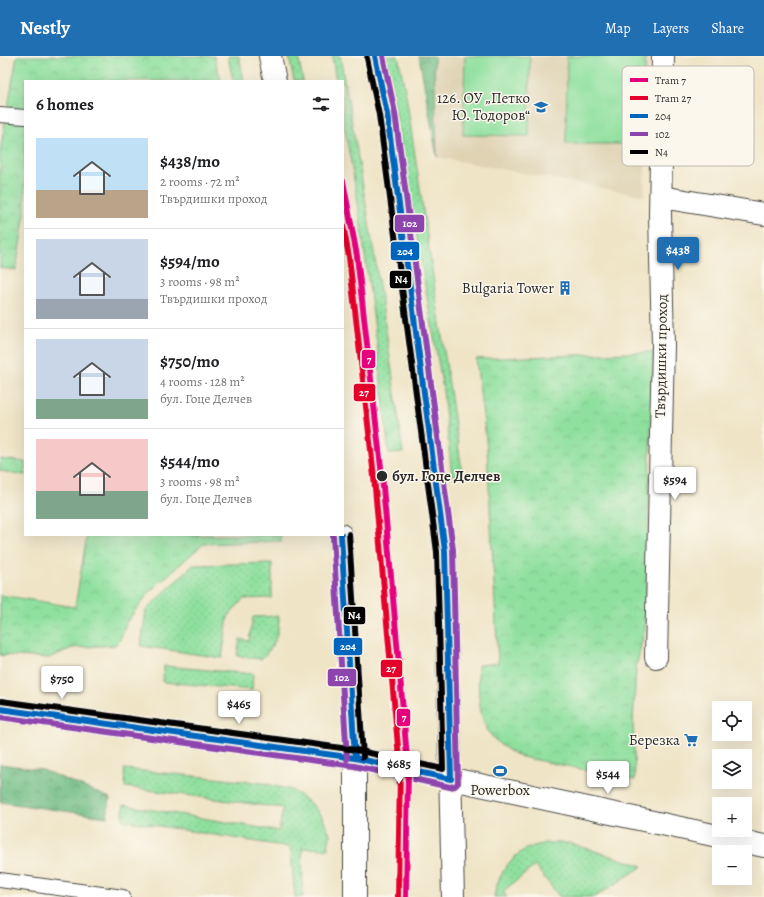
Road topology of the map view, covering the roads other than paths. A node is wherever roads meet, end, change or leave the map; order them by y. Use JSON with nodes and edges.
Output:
{"nodes":[{"id":1,"x":270,"y":56,"type":"edge"},
{"id":2,"x":375,"y":56,"type":"edge"},
{"id":3,"x":663,"y":56,"type":"edge"},
{"id":4,"x":663,"y":66,"type":"edge"},
{"id":5,"x":275,"y":80,"type":"edge"},
{"id":6,"x":0,"y":116,"type":"edge"},
{"id":7,"x":24,"y":117,"type":"edge"},
{"id":8,"x":661,"y":166,"type":"edge"},
{"id":9,"x":661,"y":197,"type":"junction"},
{"id":10,"x":764,"y":214,"type":"edge"},
{"id":11,"x":341,"y":536,"type":"edge"},
{"id":12,"x":656,"y":657,"type":"dead end"},
{"id":13,"x":0,"y":709,"type":"edge"},
{"id":14,"x":355,"y":758,"type":"junction"},
{"id":15,"x":451,"y":779,"type":"junction"},
{"id":16,"x":764,"y":846,"type":"edge"},
{"id":17,"x":0,"y":880,"type":"edge"},
{"id":18,"x":123,"y":897,"type":"edge"},
{"id":19,"x":355,"y":897,"type":"edge"},
{"id":20,"x":453,"y":897,"type":"edge"}],
"edges":[{"from":1,"to":5,"type":"street"},
{"from":2,"to":15,"type":"street"},
{"from":3,"to":4,"type":"street","name":"Твърдишки проход"},
{"from":6,"to":7,"type":"lane"},
{"from":8,"to":9,"type":"street","name":"Твърдишки проход"},
{"from":9,"to":10,"type":"street"},
{"from":9,"to":12,"type":"street","name":"Твърдишки проход"},
{"from":11,"to":14,"type":"street"},
{"from":13,"to":14,"type":"street"},
{"from":14,"to":15,"type":"street"},
{"from":14,"to":19,"type":"street"},
{"from":15,"to":16,"type":"street"},
{"from":15,"to":20,"type":"street"},
{"from":17,"to":18,"type":"lane"}]}
